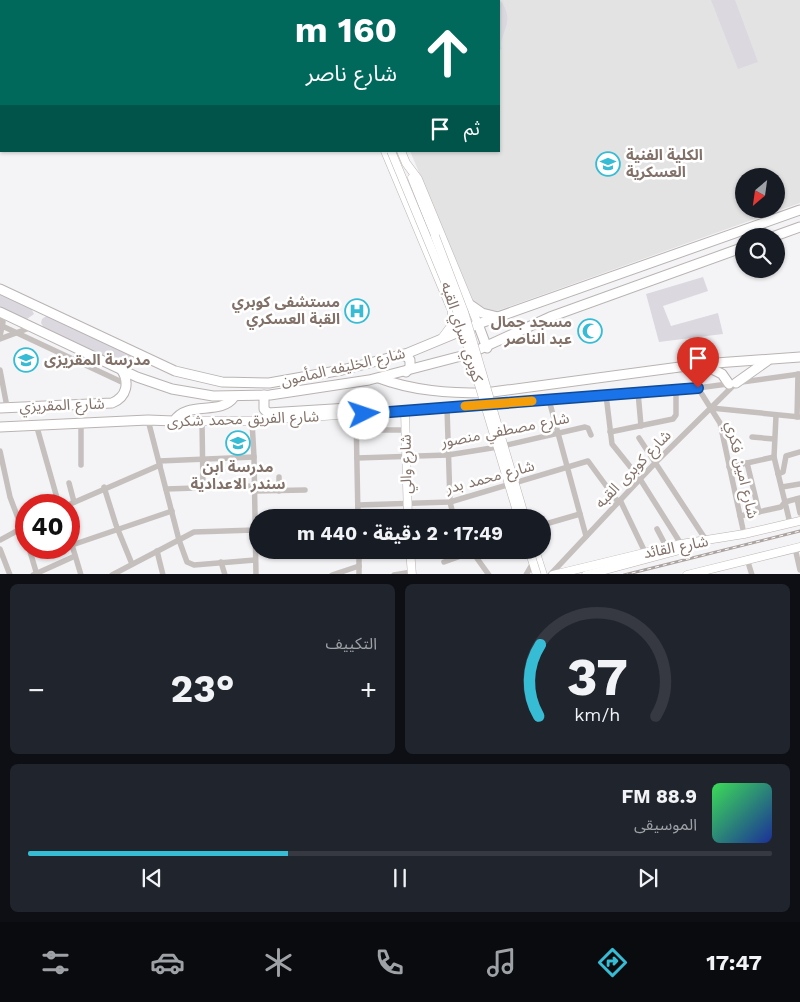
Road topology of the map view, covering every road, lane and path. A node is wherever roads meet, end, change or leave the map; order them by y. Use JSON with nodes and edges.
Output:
{"nodes":[{"id":1,"x":385,"y":152,"type":"edge"},
{"id":2,"x":391,"y":152,"type":"edge"},
{"id":3,"x":401,"y":152,"type":"edge"},
{"id":4,"x":406,"y":163,"type":"junction"},
{"id":5,"x":422,"y":204,"type":"junction"},
{"id":6,"x":409,"y":209,"type":"junction"},
{"id":7,"x":800,"y":210,"type":"edge"},
{"id":8,"x":800,"y":227,"type":"edge"},
{"id":9,"x":785,"y":232,"type":"edge"},
{"id":10,"x":735,"y":250,"type":"edge"},
{"id":11,"x":638,"y":268,"type":"junction"},
{"id":12,"x":604,"y":279,"type":"junction"},
{"id":13,"x":644,"y":283,"type":"junction"},
{"id":14,"x":0,"y":289,"type":"edge"},
{"id":15,"x":464,"y":293,"type":"junction"},
{"id":16,"x":612,"y":295,"type":"junction"},
{"id":17,"x":448,"y":300,"type":"junction"},
{"id":18,"x":468,"y":304,"type":"junction"},
{"id":19,"x":0,"y":312,"type":"edge"},
{"id":20,"x":499,"y":317,"type":"junction"},
{"id":21,"x":478,"y":324,"type":"junction"},
{"id":22,"x":1,"y":325,"type":"edge"},
{"id":23,"x":32,"y":327,"type":"junction"},
{"id":24,"x":19,"y":334,"type":"junction"},
{"id":25,"x":0,"y":337,"type":"edge"},
{"id":26,"x":442,"y":338,"type":"junction"},
{"id":27,"x":488,"y":348,"type":"junction"},
{"id":28,"x":399,"y":356,"type":"junction"},
{"id":29,"x":800,"y":357,"type":"edge"},
{"id":30,"x":767,"y":360,"type":"junction"},
{"id":31,"x":702,"y":364,"type":"junction"},
{"id":32,"x":120,"y":369,"type":"junction"},
{"id":33,"x":0,"y":370,"type":"edge"},
{"id":34,"x":406,"y":372,"type":"junction"},
{"id":35,"x":799,"y":374,"type":"edge"},
{"id":36,"x":378,"y":378,"type":"junction"},
{"id":37,"x":126,"y":384,"type":"junction"},
{"id":38,"x":732,"y":384,"type":"junction"},
{"id":39,"x":698,"y":388,"type":"junction"},
{"id":40,"x":676,"y":389,"type":"junction"},
{"id":41,"x":638,"y":392,"type":"junction"},
{"id":42,"x":264,"y":395,"type":"junction"},
{"id":43,"x":606,"y":395,"type":"junction"},
{"id":44,"x":234,"y":397,"type":"junction"},
{"id":45,"x":549,"y":400,"type":"junction"},
{"id":46,"x":486,"y":405,"type":"junction"},
{"id":47,"x":3,"y":407,"type":"edge"},
{"id":48,"x":447,"y":408,"type":"junction"},
{"id":49,"x":711,"y":408,"type":"junction"},
{"id":50,"x":405,"y":411,"type":"junction"},
{"id":51,"x":356,"y":414,"type":"junction"},
{"id":52,"x":776,"y":416,"type":"junction"},
{"id":53,"x":799,"y":417,"type":"edge"},
{"id":54,"x":148,"y":420,"type":"junction"},
{"id":55,"x":174,"y":421,"type":"junction"},
{"id":56,"x":202,"y":422,"type":"junction"},
{"id":57,"x":252,"y":422,"type":"junction"},
{"id":58,"x":81,"y":423,"type":"junction"},
{"id":59,"x":36,"y":424,"type":"junction"},
{"id":60,"x":641,"y":426,"type":"junction"},
{"id":61,"x":0,"y":427,"type":"edge"},
{"id":62,"x":381,"y":430,"type":"dead end"},
{"id":63,"x":405,"y":430,"type":"junction"},
{"id":64,"x":610,"y":432,"type":"junction"},
{"id":65,"x":558,"y":434,"type":"junction"},
{"id":66,"x":591,"y":435,"type":"dead end"},
{"id":67,"x":752,"y":437,"type":"dead end"},
{"id":68,"x":639,"y":438,"type":"dead end"},
{"id":69,"x":774,"y":439,"type":"junction"},
{"id":70,"x":498,"y":447,"type":"junction"},
{"id":71,"x":0,"y":451,"type":"edge"},
{"id":72,"x":800,"y":452,"type":"edge"},
{"id":73,"x":448,"y":455,"type":"junction"},
{"id":74,"x":774,"y":456,"type":"junction"},
{"id":75,"x":254,"y":457,"type":"junction"},
{"id":76,"x":405,"y":457,"type":"junction"},
{"id":77,"x":357,"y":458,"type":"junction"},
{"id":78,"x":203,"y":459,"type":"junction"},
{"id":79,"x":800,"y":460,"type":"edge"},
{"id":80,"x":656,"y":462,"type":"junction"},
{"id":81,"x":160,"y":463,"type":"junction"},
{"id":82,"x":747,"y":463,"type":"junction"},
{"id":83,"x":81,"y":465,"type":"dead end"},
{"id":84,"x":729,"y":467,"type":"junction"},
{"id":85,"x":567,"y":468,"type":"junction"},
{"id":86,"x":778,"y":474,"type":"junction"},
{"id":87,"x":279,"y":477,"type":"dead end"},
{"id":88,"x":640,"y":479,"type":"junction"},
{"id":89,"x":68,"y":483,"type":"dead end"},
{"id":90,"x":800,"y":484,"type":"edge"},
{"id":91,"x":510,"y":485,"type":"junction"},
{"id":92,"x":104,"y":487,"type":"junction"},
{"id":93,"x":782,"y":487,"type":"junction"},
{"id":94,"x":203,"y":488,"type":"junction"},
{"id":95,"x":166,"y":489,"type":"junction"},
{"id":96,"x":255,"y":489,"type":"junction"},
{"id":97,"x":306,"y":490,"type":"dead end"},
{"id":98,"x":279,"y":491,"type":"junction"},
{"id":99,"x":56,"y":494,"type":"edge"},
{"id":100,"x":71,"y":494,"type":"edge"},
{"id":101,"x":80,"y":499,"type":"edge"},
{"id":102,"x":798,"y":499,"type":"edge"},
{"id":103,"x":619,"y":501,"type":"junction"},
{"id":104,"x":450,"y":502,"type":"junction"},
{"id":105,"x":785,"y":502,"type":"junction"},
{"id":106,"x":358,"y":505,"type":"junction"},
{"id":107,"x":407,"y":505,"type":"junction"},
{"id":108,"x":15,"y":507,"type":"edge"},
{"id":109,"x":255,"y":509,"type":"edge"},
{"id":110,"x":358,"y":509,"type":"edge"},
{"id":111,"x":407,"y":509,"type":"edge"},
{"id":112,"x":452,"y":509,"type":"edge"},
{"id":113,"x":516,"y":509,"type":"edge"},
{"id":114,"x":517,"y":509,"type":"edge"},
{"id":115,"x":522,"y":509,"type":"edge"},
{"id":116,"x":172,"y":512,"type":"junction"},
{"id":117,"x":759,"y":512,"type":"junction"},
{"id":118,"x":800,"y":513,"type":"edge"},
{"id":119,"x":580,"y":514,"type":"junction"},
{"id":120,"x":740,"y":516,"type":"junction"},
{"id":121,"x":800,"y":521,"type":"edge"},
{"id":122,"x":551,"y":522,"type":"edge"},
{"id":123,"x":790,"y":523,"type":"junction"},
{"id":124,"x":118,"y":529,"type":"junction"},
{"id":125,"x":657,"y":529,"type":"dead end"},
{"id":126,"x":15,"y":531,"type":"edge"},
{"id":127,"x":249,"y":532,"type":"edge"},
{"id":128,"x":744,"y":534,"type":"junction"},
{"id":129,"x":586,"y":536,"type":"junction"},
{"id":130,"x":0,"y":540,"type":"edge"},
{"id":131,"x":179,"y":540,"type":"junction"},
{"id":132,"x":708,"y":540,"type":"junction"},
{"id":133,"x":80,"y":542,"type":"edge"},
{"id":134,"x":681,"y":544,"type":"junction"},
{"id":135,"x":798,"y":547,"type":"edge"},
{"id":136,"x":0,"y":548,"type":"edge"},
{"id":137,"x":667,"y":548,"type":"junction"},
{"id":138,"x":158,"y":551,"type":"junction"},
{"id":139,"x":645,"y":552,"type":"junction"},
{"id":140,"x":32,"y":559,"type":"edge"},
{"id":141,"x":68,"y":559,"type":"edge"},
{"id":142,"x":76,"y":559,"type":"edge"},
{"id":143,"x":359,"y":559,"type":"edge"},
{"id":144,"x":411,"y":559,"type":"edge"},
{"id":145,"x":451,"y":559,"type":"edge"},
{"id":146,"x":477,"y":559,"type":"edge"},
{"id":147,"x":532,"y":559,"type":"edge"},
{"id":148,"x":532,"y":559,"type":"edge"},
{"id":149,"x":538,"y":559,"type":"edge"},
{"id":150,"x":256,"y":560,"type":"joint"},
{"id":151,"x":747,"y":560,"type":"junction"},
{"id":152,"x":221,"y":562,"type":"junction"},
{"id":153,"x":444,"y":562,"type":"dead end"},
{"id":154,"x":533,"y":562,"type":"junction"},
{"id":155,"x":132,"y":564,"type":"junction"},
{"id":156,"x":359,"y":566,"type":"junction"},
{"id":157,"x":800,"y":567,"type":"edge"},
{"id":158,"x":124,"y":572,"type":"edge"},
{"id":159,"x":708,"y":572,"type":"edge"},
{"id":160,"x":412,"y":573,"type":"edge"},
{"id":161,"x":10,"y":574,"type":"edge"},
{"id":162,"x":36,"y":574,"type":"edge"},
{"id":163,"x":81,"y":574,"type":"edge"},
{"id":164,"x":112,"y":574,"type":"edge"},
{"id":165,"x":164,"y":574,"type":"edge"},
{"id":166,"x":225,"y":574,"type":"edge"},
{"id":167,"x":256,"y":574,"type":"edge"},
{"id":168,"x":332,"y":574,"type":"edge"},
{"id":169,"x":360,"y":574,"type":"edge"},
{"id":170,"x":394,"y":574,"type":"edge"},
{"id":171,"x":489,"y":574,"type":"edge"},
{"id":172,"x":526,"y":574,"type":"edge"},
{"id":173,"x":537,"y":574,"type":"edge"},
{"id":174,"x":542,"y":574,"type":"edge"},
{"id":175,"x":552,"y":574,"type":"edge"},
{"id":176,"x":588,"y":574,"type":"edge"},
{"id":177,"x":687,"y":574,"type":"edge"},
{"id":178,"x":752,"y":574,"type":"edge"}],
"edges":[{"from":1,"to":6,"type":"main road"},
{"from":2,"to":113,"type":"main road","name":"كوبري سراي القبه","bridge":true},
{"from":3,"to":4,"type":"main road"},
{"from":4,"to":5,"type":"main road","name":"كوبري سراي القبه"},
{"from":4,"to":15,"type":"main road"},
{"from":5,"to":6,"type":"main road"},
{"from":5,"to":115,"type":"main road","name":"كوبري سراي القبه","bridge":true},
{"from":6,"to":17,"type":"main road"},
{"from":7,"to":11,"type":"main road","name":"شارع الخليفه المأمون"},
{"from":8,"to":9,"type":"main road"},
{"from":10,"to":13,"type":"main road","name":"شارع الخليفه المأمون"},
{"from":11,"to":12,"type":"main road","name":"شارع الخليفه المأمون"},
{"from":11,"to":13,"type":"main road"},
{"from":12,"to":16,"type":"main road"},
{"from":12,"to":20,"type":"main road","name":"شارع الخليفه المأمون"},
{"from":13,"to":16,"type":"main road","name":"شارع الخليفه المأمون"},
{"from":14,"to":28,"type":"main road","name":"شارع الخليفه المأمون"},
{"from":15,"to":17,"type":"main road"},
{"from":15,"to":18,"type":"main road"},
{"from":16,"to":27,"type":"main road","name":"شارع الخليفه المأمون"},
{"from":17,"to":26,"type":"main road"},
{"from":18,"to":20,"type":"main road"},
{"from":18,"to":21,"type":"main road"},
{"from":19,"to":22,"type":"street"},
{"from":19,"to":23,"type":"main road","name":"شارع الخليفه المأمون"},
{"from":20,"to":21,"type":"main road","name":"شارع الخليفه المأمون"},
{"from":21,"to":26,"type":"main road","name":"شارع الخليفه المأمون"},
{"from":21,"to":27,"type":"main road"},
{"from":22,"to":24,"type":"street"},
{"from":22,"to":25,"type":"street"},
{"from":23,"to":24,"type":"street"},
{"from":23,"to":32,"type":"main road","name":"شارع الخليفه المأمون"},
{"from":24,"to":25,"type":"street"},
{"from":24,"to":37,"type":"street"},
{"from":26,"to":28,"type":"main road","name":"شارع الخليفه المأمون"},
{"from":27,"to":34,"type":"main road","name":"شارع الخليفه المأمون"},
{"from":28,"to":34,"type":"main road"},
{"from":29,"to":30,"type":"main road"},
{"from":30,"to":31,"type":"main road"},
{"from":30,"to":38,"type":"main road"},
{"from":31,"to":36,"type":"main road"},
{"from":31,"to":38,"type":"main road"},
{"from":32,"to":37,"type":"main road"},
{"from":32,"to":44,"type":"main road","name":"شارع الخليفه المأمون"},
{"from":33,"to":47,"type":"street"},
{"from":34,"to":36,"type":"main road","name":"شارع الخليفه المأمون"},
{"from":35,"to":38,"type":"street"},
{"from":35,"to":53,"type":"street"},
{"from":36,"to":42,"type":"main road","name":"شارع الخليفه المأمون"},
{"from":37,"to":47,"type":"main road","name":"شارع المقريزي"},
{"from":38,"to":39,"type":"street"},
{"from":38,"to":49,"type":"street","name":"شارع كوبرى القبه"},
{"from":39,"to":40,"type":"street"},
{"from":39,"to":49,"type":"street","name":"شارع امين فكري"},
{"from":40,"to":41,"type":"street"},
{"from":40,"to":60,"type":"street"},
{"from":41,"to":43,"type":"street"},
{"from":41,"to":60,"type":"street"},
{"from":42,"to":44,"type":"main road","name":"شارع الخليفه المأمون"},
{"from":42,"to":51,"type":"main road"},
{"from":43,"to":45,"type":"street"},
{"from":43,"to":64,"type":"street"},
{"from":44,"to":55,"type":"main road"},
{"from":45,"to":46,"type":"street"},
{"from":45,"to":65,"type":"street"},
{"from":46,"to":48,"type":"main road","name":"شارع الفريق محمد شكرى"},
{"from":46,"to":70,"type":"street"},
{"from":48,"to":50,"type":"main road","name":"شارع الفريق محمد شكرى"},
{"from":48,"to":73,"type":"street"},
{"from":49,"to":52,"type":"street"},
{"from":49,"to":80,"type":"street","name":"شارع كوبرى القبه"},
{"from":49,"to":84,"type":"street","name":"شارع امين فكري"},
{"from":50,"to":51,"type":"main road","name":"شارع الفريق محمد شكرى"},
{"from":50,"to":63,"type":"main road","name":"شارع والي"},
{"from":51,"to":57,"type":"main road","name":"شارع الفريق محمد شكرى"},
{"from":51,"to":77,"type":"street"},
{"from":52,"to":53,"type":"street"},
{"from":52,"to":69,"type":"street"},
{"from":54,"to":55,"type":"main road","name":"شارع الفريق محمد شكرى"},
{"from":54,"to":58,"type":"main road","name":"شارع الفريق محمد شكرى"},
{"from":54,"to":81,"type":"street"},
{"from":55,"to":56,"type":"main road","name":"شارع الفريق محمد شكرى"},
{"from":56,"to":57,"type":"main road","name":"شارع الفريق محمد شكرى"},
{"from":56,"to":78,"type":"street"},
{"from":57,"to":75,"type":"street"},
{"from":58,"to":59,"type":"main road","name":"شارع الفريق محمد شكرى"},
{"from":58,"to":83,"type":"street"},
{"from":59,"to":61,"type":"main road","name":"شارع الفريق محمد شكرى"},
{"from":59,"to":99,"type":"street"},
{"from":60,"to":64,"type":"street"},
{"from":62,"to":63,"type":"street"},
{"from":63,"to":76,"type":"main road","name":"شارع والي"},
{"from":64,"to":88,"type":"street"},
{"from":65,"to":66,"type":"street","name":"شارع مصطفي منصور"},
{"from":65,"to":70,"type":"street","name":"شارع مصطفي منصور"},
{"from":65,"to":85,"type":"street"},
{"from":67,"to":69,"type":"street"},
{"from":68,"to":80,"type":"street"},
{"from":69,"to":74,"type":"street"},
{"from":70,"to":73,"type":"street","name":"شارع مصطفي منصور"},
{"from":70,"to":91,"type":"street"},
{"from":71,"to":108,"type":"street"},
{"from":72,"to":79,"type":"street"},
{"from":72,"to":86,"type":"street"},
{"from":73,"to":76,"type":"street","name":"شارع مصطفي منصور"},
{"from":73,"to":104,"type":"street"},
{"from":74,"to":82,"type":"street"},
{"from":74,"to":86,"type":"street"},
{"from":75,"to":78,"type":"street"},
{"from":75,"to":96,"type":"street"},
{"from":76,"to":77,"type":"street","name":"شارع مصطفي منصور"},
{"from":76,"to":107,"type":"main road","name":"شارع والي"},
{"from":77,"to":106,"type":"street"},
{"from":78,"to":81,"type":"street"},
{"from":78,"to":94,"type":"street"},
{"from":80,"to":88,"type":"street","name":"شارع كوبرى القبه"},
{"from":80,"to":132,"type":"street"},
{"from":81,"to":92,"type":"street"},
{"from":81,"to":95,"type":"street"},
{"from":82,"to":84,"type":"street"},
{"from":82,"to":117,"type":"street"},
{"from":84,"to":120,"type":"street","name":"شارع امين فكري"},
{"from":85,"to":91,"type":"street","name":"شارع محمد بدر"},
{"from":85,"to":103,"type":"street","name":"شارع محمد بدر"},
{"from":85,"to":119,"type":"street"},
{"from":86,"to":93,"type":"street"},
{"from":87,"to":98,"type":"street"},
{"from":88,"to":103,"type":"street","name":"شارع كوبرى القبه"},
{"from":88,"to":134,"type":"street"},
{"from":89,"to":100,"type":"street"},
{"from":90,"to":93,"type":"street"},
{"from":91,"to":104,"type":"street","name":"شارع محمد بدر"},
{"from":91,"to":114,"type":"street"},
{"from":92,"to":101,"type":"street"},
{"from":92,"to":124,"type":"street"},
{"from":93,"to":105,"type":"street"},
{"from":94,"to":95,"type":"street"},
{"from":94,"to":96,"type":"street"},
{"from":95,"to":116,"type":"street"},
{"from":96,"to":98,"type":"street"},
{"from":96,"to":109,"type":"street"},
{"from":97,"to":98,"type":"street"},
{"from":102,"to":105,"type":"street"},
{"from":102,"to":118,"type":"street"},
{"from":103,"to":129,"type":"street","name":"شارع كوبرى القبه"},
{"from":103,"to":139,"type":"street"},
{"from":104,"to":107,"type":"street","name":"شارع محمد بدر"},
{"from":104,"to":112,"type":"street"},
{"from":105,"to":117,"type":"street"},
{"from":105,"to":123,"type":"street"},
{"from":106,"to":107,"type":"street","name":"شارع محمد بدر"},
{"from":106,"to":110,"type":"street"},
{"from":107,"to":111,"type":"main road","name":"شارع والي"},
{"from":116,"to":124,"type":"street"},
{"from":116,"to":131,"type":"street"},
{"from":117,"to":120,"type":"street"},
{"from":119,"to":122,"type":"street"},
{"from":119,"to":129,"type":"street"},
{"from":120,"to":128,"type":"street","name":"شارع امين فكري"},
{"from":121,"to":123,"type":"main road","name":"شارع القائد"},
{"from":123,"to":128,"type":"main road","name":"شارع القائد"},
{"from":124,"to":133,"type":"street"},
{"from":124,"to":155,"type":"street"},
{"from":125,"to":137,"type":"street"},
{"from":126,"to":130,"type":"street"},
{"from":127,"to":131,"type":"street"},
{"from":128,"to":132,"type":"main road","name":"شارع القائد"},
{"from":129,"to":175,"type":"street","name":"شارع كوبرى القبه"},
{"from":131,"to":138,"type":"street"},
{"from":131,"to":152,"type":"street"},
{"from":132,"to":134,"type":"main road","name":"شارع القائد"},
{"from":132,"to":176,"type":"main road"},
{"from":134,"to":137,"type":"main road","name":"شارع القائد"},
{"from":135,"to":151,"type":"main road"},
{"from":135,"to":157,"type":"street"},
{"from":136,"to":161,"type":"street"},
{"from":137,"to":139,"type":"main road","name":"شارع القائد"},
{"from":138,"to":155,"type":"street"},
{"from":138,"to":165,"type":"street"},
{"from":139,"to":175,"type":"main road","name":"شارع القائد"},
{"from":140,"to":162,"type":"street"},
{"from":141,"to":162,"type":"street"},
{"from":142,"to":163,"type":"street"},
{"from":143,"to":156,"type":"street"},
{"from":144,"to":160,"type":"main road"},
{"from":145,"to":153,"type":"street"},
{"from":146,"to":171,"type":"street"},
{"from":147,"to":154,"type":"street"},
{"from":148,"to":173,"type":"main road","bridge":true},
{"from":149,"to":174,"type":"main road"},
{"from":150,"to":152,"type":"street"},
{"from":150,"to":167,"type":"street"},
{"from":151,"to":159,"type":"main road"},
{"from":151,"to":178,"type":"street"},
{"from":152,"to":166,"type":"street"},
{"from":154,"to":172,"type":"street"},
{"from":154,"to":174,"type":"street"},
{"from":155,"to":158,"type":"street"},
{"from":156,"to":168,"type":"street"},
{"from":156,"to":169,"type":"street"},
{"from":158,"to":164,"type":"street"},
{"from":159,"to":177,"type":"main road"},
{"from":160,"to":170,"type":"street"}]}
